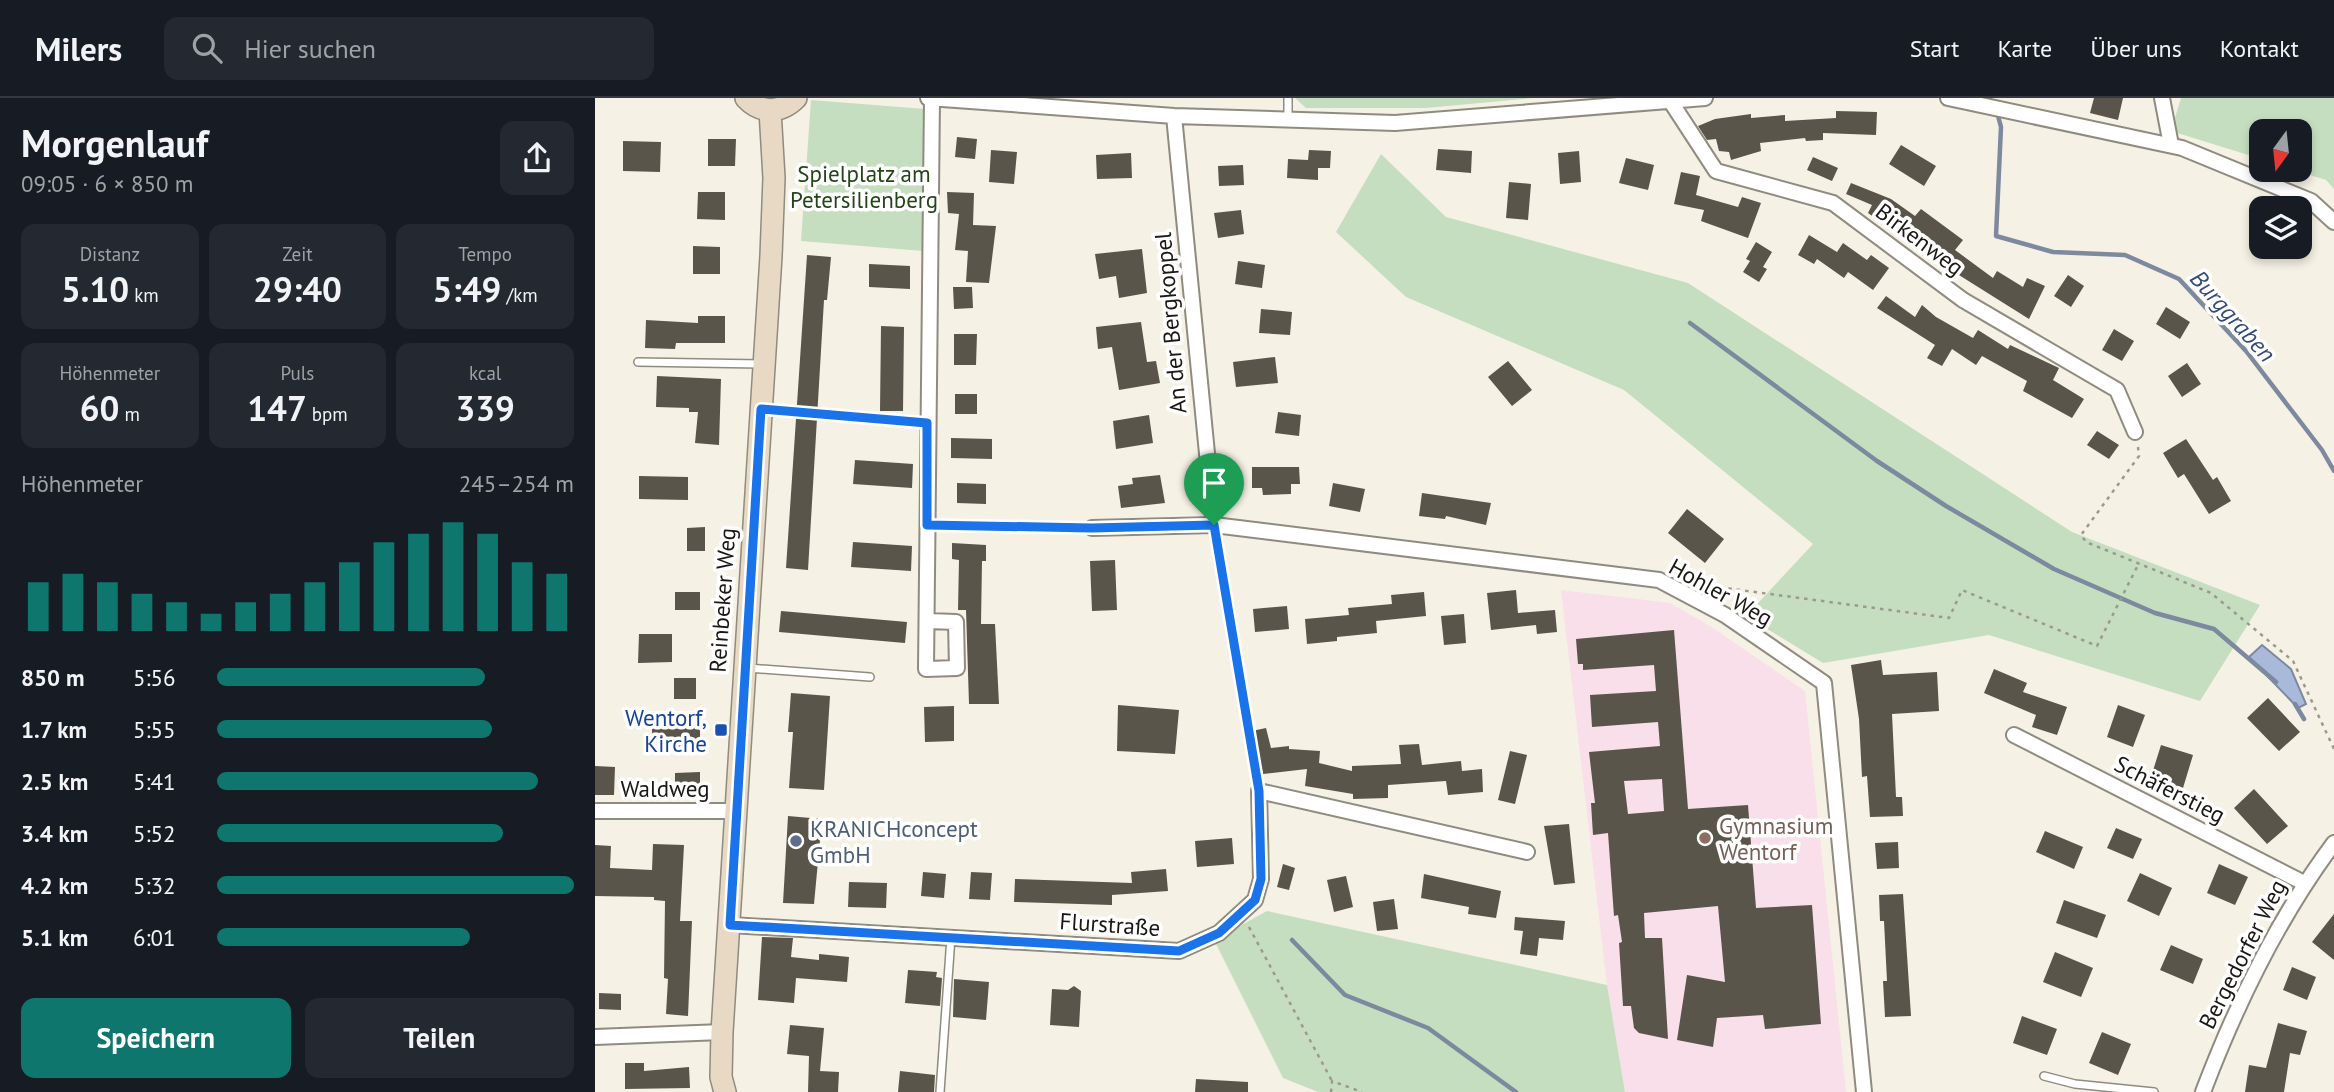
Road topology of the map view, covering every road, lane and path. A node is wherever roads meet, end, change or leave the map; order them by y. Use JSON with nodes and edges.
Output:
{"nodes":[{"id":1,"x":746,"y":98,"type":"edge"},
{"id":2,"x":796,"y":98,"type":"edge"},
{"id":3,"x":930,"y":98,"type":"edge"},
{"id":4,"x":1288,"y":98,"type":"edge"},
{"id":5,"x":1705,"y":98,"type":"edge"},
{"id":6,"x":1948,"y":98,"type":"edge"},
{"id":7,"x":2162,"y":98,"type":"edge"},
{"id":8,"x":968,"y":99,"type":"edge"},
{"id":9,"x":1671,"y":102,"type":"junction"},
{"id":10,"x":770,"y":110,"type":"junction"},
{"id":11,"x":1174,"y":116,"type":"junction"},
{"id":12,"x":1288,"y":121,"type":"junction"},
{"id":13,"x":2171,"y":145,"type":"junction"},
{"id":14,"x":2334,"y":222,"type":"edge"},
{"id":15,"x":638,"y":362,"type":"dead end"},
{"id":16,"x":765,"y":364,"type":"junction"},
{"id":17,"x":761,"y":409,"type":"junction"},
{"id":18,"x":927,"y":423,"type":"junction"},
{"id":19,"x":2135,"y":432,"type":"joint"},
{"id":20,"x":927,"y":525,"type":"junction"},
{"id":21,"x":1214,"y":525,"type":"junction"},
{"id":22,"x":1092,"y":528,"type":"joint"},
{"id":23,"x":2139,"y":563,"type":"junction"},
{"id":24,"x":1701,"y":585,"type":"dead end"},
{"id":25,"x":928,"y":621,"type":"dead end"},
{"id":26,"x":744,"y":668,"type":"junction"},
{"id":27,"x":870,"y":677,"type":"dead end"},
{"id":28,"x":2014,"y":735,"type":"dead end"},
{"id":29,"x":2334,"y":749,"type":"edge"},
{"id":30,"x":1259,"y":791,"type":"junction"},
{"id":31,"x":595,"y":811,"type":"edge"},
{"id":32,"x":735,"y":811,"type":"junction"},
{"id":33,"x":2334,"y":843,"type":"edge"},
{"id":34,"x":1527,"y":852,"type":"dead end"},
{"id":35,"x":2304,"y":883,"type":"junction"},
{"id":36,"x":1241,"y":911,"type":"junction"},
{"id":37,"x":730,"y":925,"type":"junction"},
{"id":38,"x":951,"y":937,"type":"junction"},
{"id":39,"x":722,"y":1032,"type":"junction"},
{"id":40,"x":595,"y":1037,"type":"edge"},
{"id":41,"x":2044,"y":1076,"type":"dead end"},
{"id":42,"x":1332,"y":1081,"type":"junction"},
{"id":43,"x":725,"y":1092,"type":"edge"},
{"id":44,"x":940,"y":1092,"type":"edge"},
{"id":45,"x":1331,"y":1092,"type":"edge"},
{"id":46,"x":1362,"y":1092,"type":"edge"},
{"id":47,"x":1864,"y":1092,"type":"edge"},
{"id":48,"x":2154,"y":1092,"type":"edge"},
{"id":49,"x":2203,"y":1092,"type":"edge"}],
"edges":[{"from":1,"to":10,"type":"main road"},
{"from":2,"to":10,"type":"main road"},
{"from":3,"to":8,"type":"street"},
{"from":3,"to":18,"type":"street"},
{"from":4,"to":12,"type":"lane"},
{"from":5,"to":9,"type":"street"},
{"from":6,"to":13,"type":"street"},
{"from":7,"to":13,"type":"street"},
{"from":8,"to":11,"type":"street"},
{"from":9,"to":12,"type":"street"},
{"from":9,"to":19,"type":"street","name":"Birkenweg"},
{"from":10,"to":16,"type":"main road","name":"Reinbeker Weg"},
{"from":11,"to":12,"type":"street"},
{"from":11,"to":21,"type":"street","name":"An der Bergkoppel"},
{"from":13,"to":14,"type":"street"},
{"from":15,"to":16,"type":"lane"},
{"from":16,"to":17,"type":"main road","name":"Reinbeker Weg"},
{"from":17,"to":18,"type":"path"},
{"from":17,"to":26,"type":"main road","name":"Reinbeker Weg"},
{"from":18,"to":20,"type":"street"},
{"from":19,"to":23,"type":"path"},
{"from":20,"to":22,"type":"path"},
{"from":20,"to":25,"type":"street"},
{"from":21,"to":22,"type":"street","name":"Hohler Weg"},
{"from":21,"to":30,"type":"path"},
{"from":21,"to":47,"type":"street","name":"Hohler Weg"},
{"from":23,"to":24,"type":"path"},
{"from":23,"to":29,"type":"path"},
{"from":26,"to":27,"type":"lane"},
{"from":26,"to":32,"type":"main road","name":"Reinbeker Weg"},
{"from":28,"to":35,"type":"street","name":"Schäferstieg"},
{"from":30,"to":34,"type":"street"},
{"from":30,"to":36,"type":"street","name":"Flurstraße"},
{"from":31,"to":32,"type":"street","name":"Waldweg"},
{"from":32,"to":37,"type":"main road","name":"Reinbeker Weg"},
{"from":33,"to":35,"type":"street","name":"Bergedorfer Weg"},
{"from":35,"to":49,"type":"street","name":"Bergedorfer Weg"},
{"from":36,"to":38,"type":"street","name":"Flurstraße"},
{"from":36,"to":42,"type":"path"},
{"from":37,"to":38,"type":"street","name":"Flurstraße"},
{"from":37,"to":39,"type":"main road","name":"Reinbeker Weg"},
{"from":38,"to":44,"type":"lane"},
{"from":39,"to":40,"type":"street"},
{"from":39,"to":43,"type":"main road","name":"Reinbeker Weg"},
{"from":41,"to":48,"type":"lane"},
{"from":42,"to":45,"type":"path"},
{"from":42,"to":46,"type":"path"}]}
